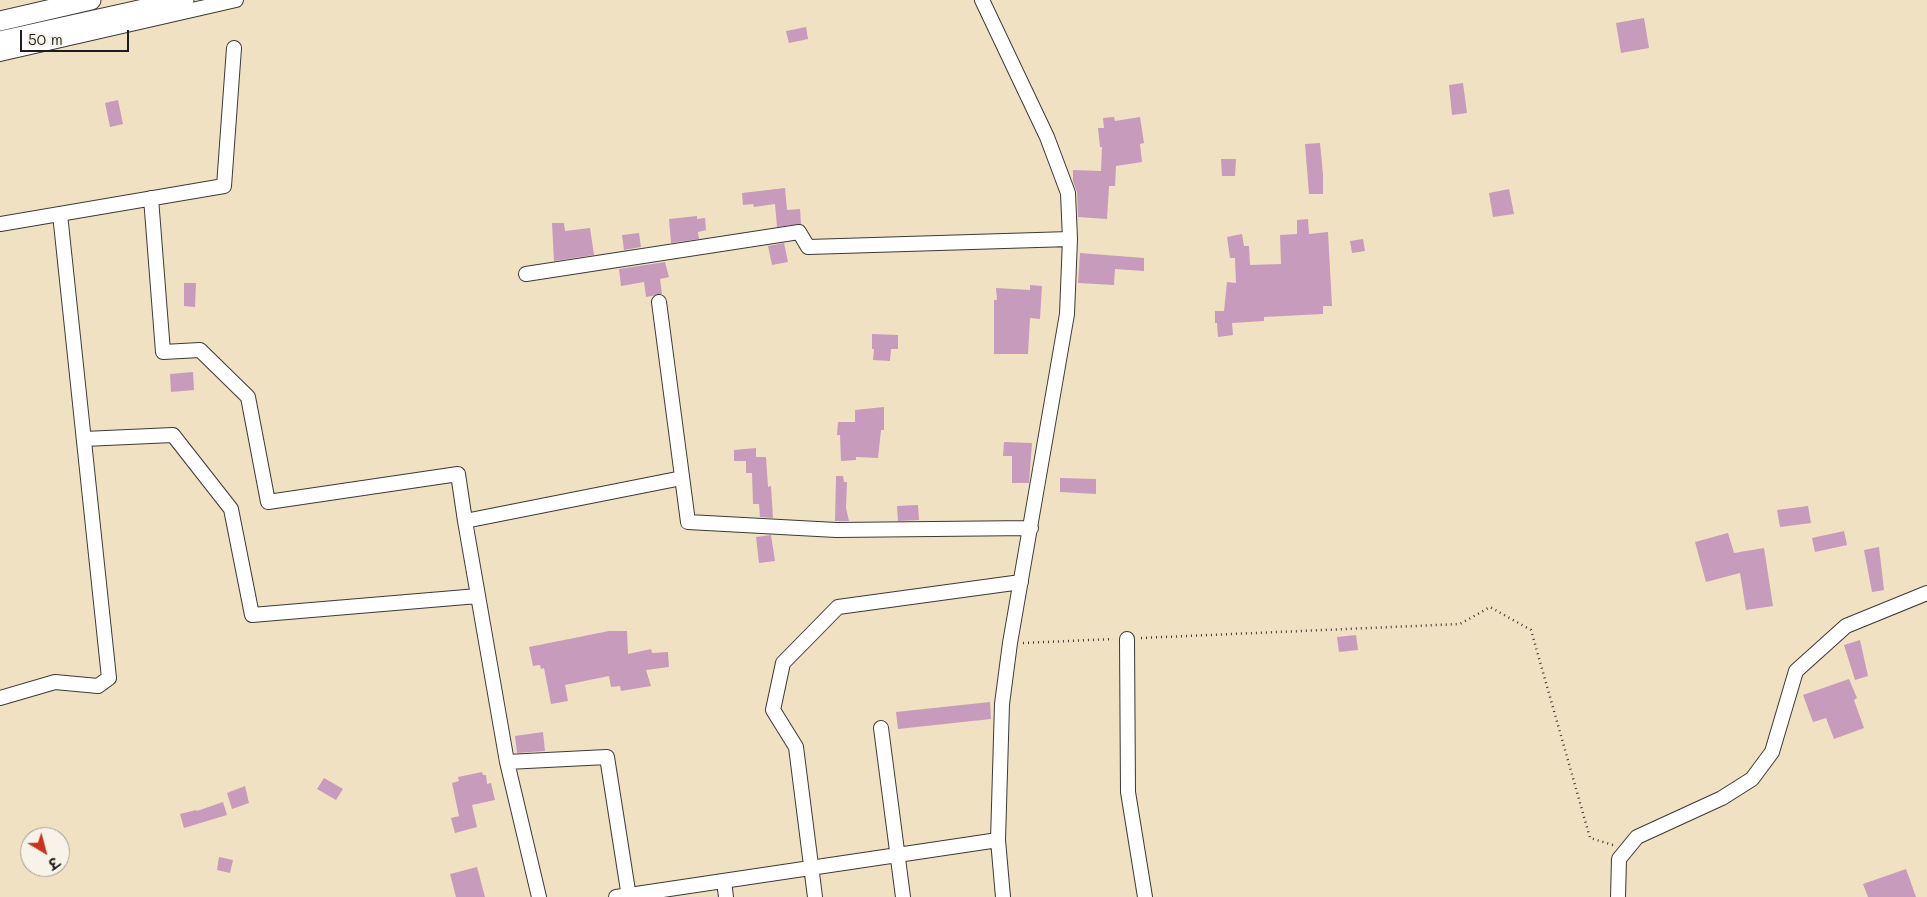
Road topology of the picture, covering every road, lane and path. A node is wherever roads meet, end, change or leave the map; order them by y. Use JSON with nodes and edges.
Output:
{"nodes":[{"id":1,"x":53,"y":0,"type":"edge"},
{"id":2,"x":91,"y":0,"type":"edge"},
{"id":3,"x":184,"y":0,"type":"edge"},
{"id":4,"x":236,"y":0,"type":"edge"},
{"id":5,"x":982,"y":0,"type":"edge"},
{"id":6,"x":0,"y":12,"type":"edge"},
{"id":7,"x":0,"y":21,"type":"edge"},
{"id":8,"x":0,"y":41,"type":"edge"},
{"id":9,"x":234,"y":48,"type":"dead end"},
{"id":10,"x":0,"y":54,"type":"edge"},
{"id":11,"x":151,"y":198,"type":"junction"},
{"id":12,"x":60,"y":214,"type":"junction"},
{"id":13,"x":0,"y":224,"type":"edge"},
{"id":14,"x":1070,"y":239,"type":"junction"},
{"id":15,"x":526,"y":274,"type":"dead end"},
{"id":16,"x":659,"y":302,"type":"dead end"},
{"id":17,"x":84,"y":439,"type":"junction"},
{"id":18,"x":682,"y":478,"type":"junction"},
{"id":19,"x":465,"y":521,"type":"junction"},
{"id":20,"x":1031,"y":528,"type":"junction"},
{"id":21,"x":1021,"y":582,"type":"junction"},
{"id":22,"x":1927,"y":593,"type":"edge"},
{"id":23,"x":478,"y":596,"type":"junction"},
{"id":24,"x":1127,"y":638,"type":"junction"},
{"id":25,"x":1010,"y":644,"type":"junction"},
{"id":26,"x":0,"y":698,"type":"edge"},
{"id":27,"x":881,"y":728,"type":"dead end"},
{"id":28,"x":508,"y":762,"type":"junction"},
{"id":29,"x":998,"y":840,"type":"junction"},
{"id":30,"x":1626,"y":849,"type":"junction"},
{"id":31,"x":897,"y":855,"type":"junction"},
{"id":32,"x":811,"y":868,"type":"junction"},
{"id":33,"x":724,"y":881,"type":"junction"},
{"id":34,"x":625,"y":896,"type":"edge"},
{"id":35,"x":539,"y":897,"type":"edge"},
{"id":36,"x":726,"y":897,"type":"edge"},
{"id":37,"x":815,"y":897,"type":"edge"},
{"id":38,"x":902,"y":897,"type":"edge"},
{"id":39,"x":1003,"y":897,"type":"edge"},
{"id":40,"x":1145,"y":897,"type":"edge"},
{"id":41,"x":1618,"y":897,"type":"edge"}],
"edges":[{"from":1,"to":6,"type":"street"},
{"from":2,"to":7,"type":"main road"},
{"from":3,"to":8,"type":"main road"},
{"from":4,"to":10,"type":"street"},
{"from":5,"to":14,"type":"street"},
{"from":9,"to":11,"type":"street"},
{"from":11,"to":12,"type":"street"},
{"from":11,"to":19,"type":"street"},
{"from":12,"to":13,"type":"street"},
{"from":12,"to":17,"type":"street"},
{"from":14,"to":15,"type":"street"},
{"from":14,"to":20,"type":"street"},
{"from":16,"to":18,"type":"street"},
{"from":17,"to":23,"type":"street"},
{"from":17,"to":26,"type":"street"},
{"from":18,"to":19,"type":"street"},
{"from":18,"to":20,"type":"street"},
{"from":19,"to":23,"type":"street"},
{"from":20,"to":21,"type":"street"},
{"from":21,"to":25,"type":"street"},
{"from":21,"to":32,"type":"street"},
{"from":22,"to":30,"type":"street"},
{"from":23,"to":28,"type":"street"},
{"from":24,"to":25,"type":"path"},
{"from":24,"to":30,"type":"path"},
{"from":24,"to":40,"type":"street"},
{"from":25,"to":29,"type":"street"},
{"from":27,"to":31,"type":"street"},
{"from":28,"to":34,"type":"street"},
{"from":28,"to":35,"type":"street"},
{"from":29,"to":31,"type":"street"},
{"from":29,"to":39,"type":"street"},
{"from":30,"to":41,"type":"street"},
{"from":31,"to":32,"type":"street"},
{"from":31,"to":38,"type":"street"},
{"from":32,"to":33,"type":"street"},
{"from":32,"to":37,"type":"street"},
{"from":33,"to":34,"type":"street"},
{"from":33,"to":36,"type":"street"}]}
